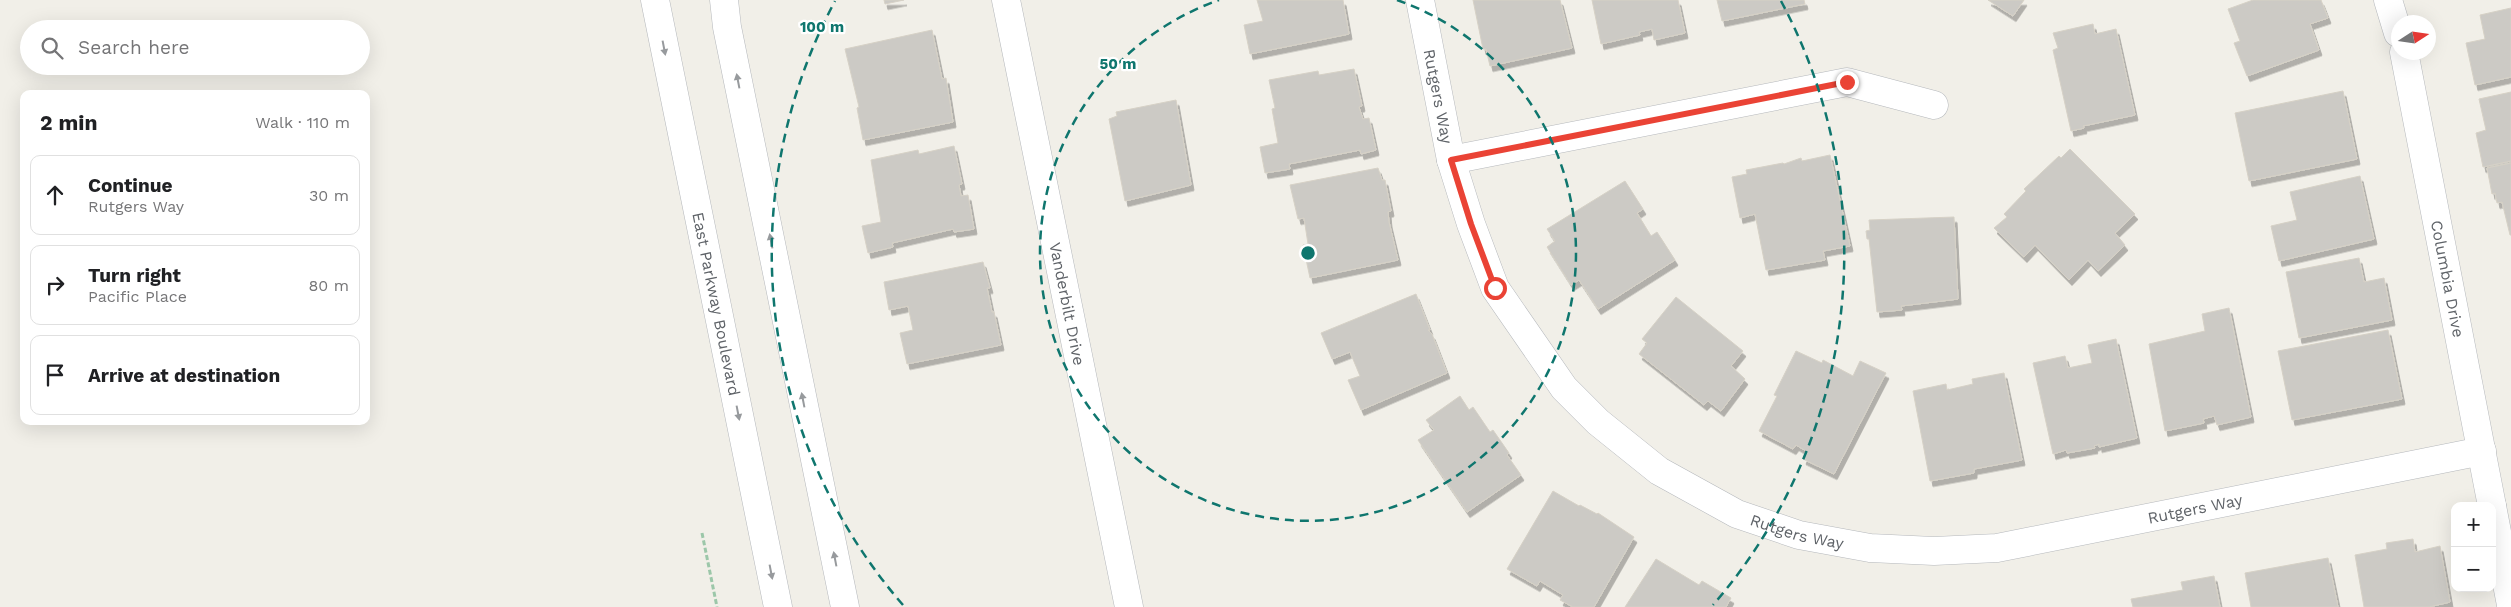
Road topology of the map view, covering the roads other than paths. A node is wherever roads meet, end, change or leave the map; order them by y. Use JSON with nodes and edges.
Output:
{"nodes":[{"id":1,"x":655,"y":0,"type":"edge"},
{"id":2,"x":724,"y":0,"type":"edge"},
{"id":3,"x":1006,"y":0,"type":"edge"},
{"id":4,"x":1420,"y":0,"type":"edge"},
{"id":5,"x":2388,"y":0,"type":"edge"},
{"id":6,"x":2393,"y":15,"type":"edge"},
{"id":7,"x":2406,"y":60,"type":"edge"},
{"id":8,"x":1934,"y":105,"type":"dead end"},
{"id":9,"x":1451,"y":160,"type":"junction"},
{"id":10,"x":2482,"y":451,"type":"junction"},
{"id":11,"x":2491,"y":502,"type":"edge"},
{"id":12,"x":2496,"y":527,"type":"edge"},
{"id":13,"x":2511,"y":606,"type":"edge"},
{"id":14,"x":778,"y":607,"type":"edge"},
{"id":15,"x":845,"y":607,"type":"edge"},
{"id":16,"x":1129,"y":607,"type":"edge"}],
"edges":[{"from":1,"to":14,"type":"street","name":"East Parkway Boulevard","one_way":true},
{"from":15,"to":2,"type":"street","one_way":true},
{"from":3,"to":16,"type":"street","name":"Vanderbilt Drive"},
{"from":4,"to":9,"type":"street","name":"Rutgers Way"},
{"from":5,"to":6,"type":"street"},
{"from":7,"to":10,"type":"street","name":"Columbia Drive"},
{"from":8,"to":9,"type":"street"},
{"from":9,"to":10,"type":"street","name":"Rutgers Way"},
{"from":10,"to":11,"type":"street","name":"Columbia Drive"},
{"from":12,"to":13,"type":"street","name":"Columbia Drive"}]}
